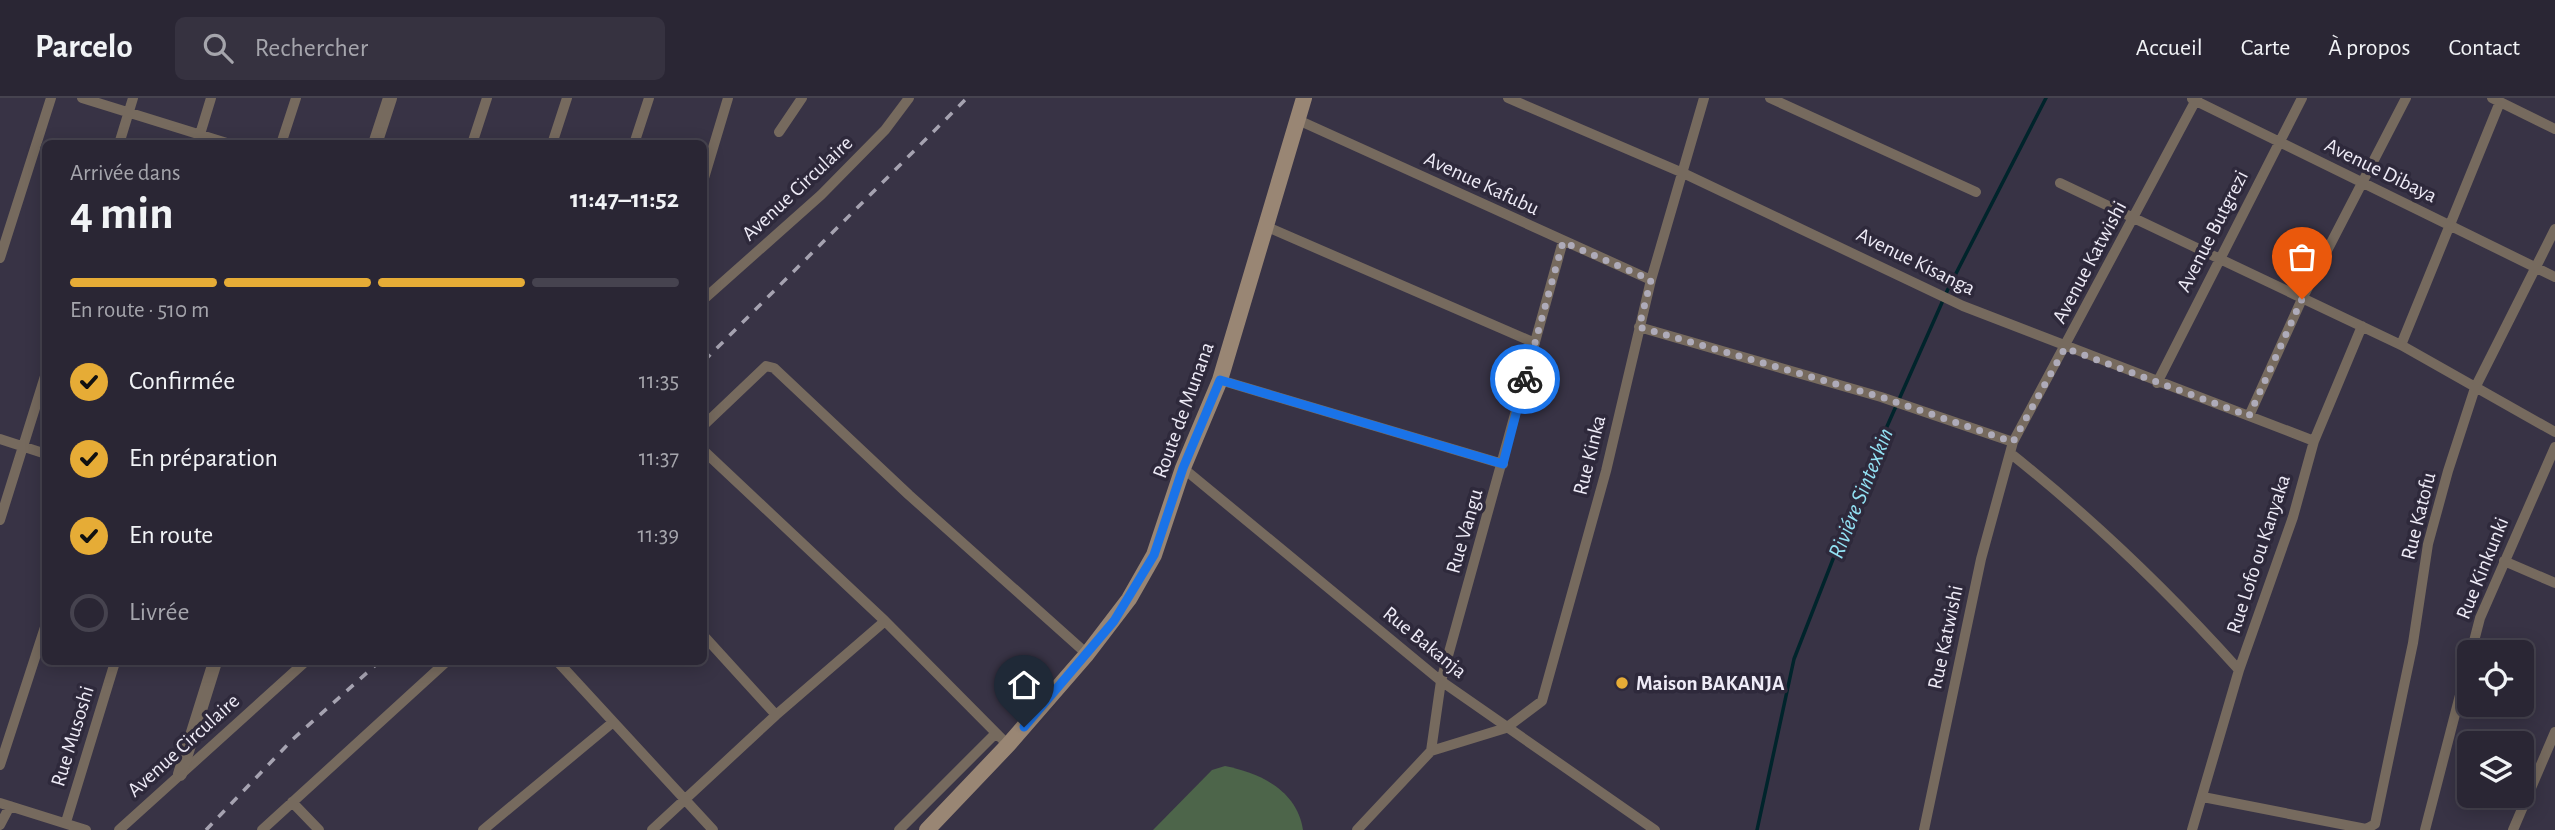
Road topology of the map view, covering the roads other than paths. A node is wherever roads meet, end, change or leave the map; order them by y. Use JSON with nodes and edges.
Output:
{"nodes":[{"id":1,"x":51,"y":98,"type":"edge"},
{"id":2,"x":82,"y":98,"type":"edge"},
{"id":3,"x":133,"y":98,"type":"edge"},
{"id":4,"x":211,"y":98,"type":"edge"},
{"id":5,"x":296,"y":98,"type":"edge"},
{"id":6,"x":390,"y":98,"type":"edge"},
{"id":7,"x":487,"y":98,"type":"edge"},
{"id":8,"x":567,"y":98,"type":"edge"},
{"id":9,"x":649,"y":98,"type":"edge"},
{"id":10,"x":728,"y":98,"type":"edge"},
{"id":11,"x":802,"y":98,"type":"edge"},
{"id":12,"x":1304,"y":98,"type":"edge"},
{"id":13,"x":1508,"y":98,"type":"edge"},
{"id":14,"x":1704,"y":98,"type":"edge"},
{"id":15,"x":1770,"y":98,"type":"edge"},
{"id":16,"x":2302,"y":98,"type":"edge"},
{"id":17,"x":2406,"y":98,"type":"edge"},
{"id":18,"x":2194,"y":99,"type":"edge"},
{"id":19,"x":2496,"y":100,"type":"edge"},
{"id":20,"x":905,"y":101,"type":"edge"},
{"id":21,"x":129,"y":111,"type":"junction"},
{"id":22,"x":1298,"y":120,"type":"junction"},
{"id":23,"x":2555,"y":129,"type":"edge"},
{"id":24,"x":779,"y":132,"type":"dead end"},
{"id":25,"x":199,"y":139,"type":"edge"},
{"id":26,"x":120,"y":140,"type":"edge"},
{"id":27,"x":282,"y":140,"type":"edge"},
{"id":28,"x":376,"y":140,"type":"edge"},
{"id":29,"x":473,"y":140,"type":"edge"},
{"id":30,"x":553,"y":140,"type":"edge"},
{"id":31,"x":636,"y":140,"type":"edge"},
{"id":32,"x":2280,"y":142,"type":"junction"},
{"id":33,"x":707,"y":168,"type":"edge"},
{"id":34,"x":1683,"y":173,"type":"junction"},
{"id":35,"x":2060,"y":183,"type":"dead end"},
{"id":36,"x":2362,"y":183,"type":"junction"},
{"id":37,"x":1976,"y":192,"type":"dead end"},
{"id":38,"x":2134,"y":218,"type":"junction"},
{"id":39,"x":2452,"y":225,"type":"junction"},
{"id":40,"x":1265,"y":226,"type":"junction"},
{"id":41,"x":2555,"y":229,"type":"edge"},
{"id":42,"x":1563,"y":242,"type":"junction"},
{"id":43,"x":0,"y":258,"type":"edge"},
{"id":44,"x":2219,"y":258,"type":"junction"},
{"id":45,"x":2536,"y":267,"type":"junction"},
{"id":46,"x":2555,"y":277,"type":"edge"},
{"id":47,"x":1651,"y":280,"type":"junction"},
{"id":48,"x":707,"y":294,"type":"edge"},
{"id":49,"x":2302,"y":299,"type":"junction"},
{"id":50,"x":2362,"y":326,"type":"junction"},
{"id":51,"x":1639,"y":327,"type":"junction"},
{"id":52,"x":1535,"y":343,"type":"junction"},
{"id":53,"x":2401,"y":345,"type":"junction"},
{"id":54,"x":2065,"y":348,"type":"junction"},
{"id":55,"x":1220,"y":380,"type":"junction"},
{"id":56,"x":2157,"y":383,"type":"junction"},
{"id":57,"x":42,"y":385,"type":"edge"},
{"id":58,"x":2475,"y":388,"type":"junction"},
{"id":59,"x":2249,"y":416,"type":"junction"},
{"id":60,"x":707,"y":422,"type":"edge"},
{"id":61,"x":2555,"y":432,"type":"edge"},
{"id":62,"x":0,"y":439,"type":"edge"},
{"id":63,"x":2314,"y":442,"type":"junction"},
{"id":64,"x":22,"y":446,"type":"junction"},
{"id":65,"x":2012,"y":447,"type":"junction"},
{"id":66,"x":2555,"y":447,"type":"edge"},
{"id":67,"x":42,"y":453,"type":"edge"},
{"id":68,"x":707,"y":454,"type":"edge"},
{"id":69,"x":1503,"y":464,"type":"junction"},
{"id":70,"x":1183,"y":468,"type":"junction"},
{"id":71,"x":0,"y":520,"type":"edge"},
{"id":72,"x":2504,"y":561,"type":"junction"},
{"id":73,"x":2555,"y":583,"type":"edge"},
{"id":74,"x":885,"y":621,"type":"junction"},
{"id":75,"x":42,"y":636,"type":"edge"},
{"id":76,"x":707,"y":639,"type":"edge"},
{"id":77,"x":1087,"y":654,"type":"junction"},
{"id":78,"x":114,"y":665,"type":"edge"},
{"id":79,"x":214,"y":665,"type":"edge"},
{"id":80,"x":302,"y":665,"type":"edge"},
{"id":81,"x":443,"y":665,"type":"edge"},
{"id":82,"x":561,"y":665,"type":"edge"},
{"id":83,"x":2239,"y":670,"type":"junction"},
{"id":84,"x":1441,"y":681,"type":"junction"},
{"id":85,"x":776,"y":715,"type":"junction"},
{"id":86,"x":612,"y":723,"type":"junction"},
{"id":87,"x":1506,"y":728,"type":"junction"},
{"id":88,"x":2555,"y":732,"type":"edge"},
{"id":89,"x":996,"y":733,"type":"junction"},
{"id":90,"x":1008,"y":745,"type":"junction"},
{"id":91,"x":1431,"y":751,"type":"junction"},
{"id":92,"x":0,"y":765,"type":"edge"},
{"id":93,"x":180,"y":774,"type":"junction"},
{"id":94,"x":2203,"y":797,"type":"junction"},
{"id":95,"x":292,"y":802,"type":"junction"},
{"id":96,"x":685,"y":802,"type":"junction"},
{"id":97,"x":5,"y":805,"type":"edge"},
{"id":98,"x":66,"y":822,"type":"junction"},
{"id":99,"x":0,"y":824,"type":"edge"},
{"id":100,"x":2328,"y":826,"type":"edge"},
{"id":101,"x":86,"y":830,"type":"edge"},
{"id":102,"x":119,"y":830,"type":"edge"},
{"id":103,"x":262,"y":830,"type":"edge"},
{"id":104,"x":319,"y":830,"type":"edge"},
{"id":105,"x":483,"y":830,"type":"edge"},
{"id":106,"x":652,"y":830,"type":"edge"},
{"id":107,"x":713,"y":830,"type":"edge"},
{"id":108,"x":899,"y":830,"type":"edge"},
{"id":109,"x":927,"y":830,"type":"edge"},
{"id":110,"x":1357,"y":830,"type":"edge"},
{"id":111,"x":1655,"y":830,"type":"edge"},
{"id":112,"x":1924,"y":830,"type":"edge"},
{"id":113,"x":2192,"y":830,"type":"edge"},
{"id":114,"x":2425,"y":830,"type":"edge"},
{"id":115,"x":2513,"y":830,"type":"edge"}],
"edges":[{"from":1,"to":43,"type":"street"},
{"from":2,"to":21,"type":"street"},
{"from":3,"to":21,"type":"street"},
{"from":4,"to":25,"type":"street"},
{"from":5,"to":27,"type":"street"},
{"from":6,"to":28,"type":"street"},
{"from":7,"to":29,"type":"street"},
{"from":8,"to":30,"type":"street"},
{"from":9,"to":31,"type":"street"},
{"from":10,"to":33,"type":"street"},
{"from":11,"to":24,"type":"street"},
{"from":12,"to":22,"type":"main road","name":"Route de Munana"},
{"from":13,"to":34,"type":"street","name":"Avenue Kisanga"},
{"from":14,"to":34,"type":"street","name":"Rue Kinka"},
{"from":15,"to":37,"type":"street"},
{"from":16,"to":32,"type":"street","name":"Avenue Butgrezi"},
{"from":17,"to":36,"type":"street"},
{"from":18,"to":32,"type":"street","name":"Avenue Dibaya"},
{"from":18,"to":38,"type":"street","name":"Avenue Katwishi"},
{"from":19,"to":23,"type":"street"},
{"from":19,"to":39,"type":"street"},
{"from":20,"to":48,"type":"street","name":"Avenue Circulaire"},
{"from":21,"to":25,"type":"street"},
{"from":21,"to":26,"type":"street"},
{"from":22,"to":40,"type":"main road","name":"Route de Munana"},
{"from":22,"to":42,"type":"street","name":"Avenue Kafubu"},
{"from":32,"to":36,"type":"street","name":"Avenue Dibaya"},
{"from":32,"to":44,"type":"street","name":"Avenue Butgrezi"},
{"from":34,"to":47,"type":"street","name":"Rue Kinka"},
{"from":34,"to":54,"type":"street","name":"Avenue Kisanga"},
{"from":35,"to":38,"type":"street"},
{"from":36,"to":39,"type":"street","name":"Avenue Dibaya"},
{"from":36,"to":49,"type":"street"},
{"from":38,"to":44,"type":"street"},
{"from":38,"to":54,"type":"street","name":"Avenue Katwishi"},
{"from":39,"to":45,"type":"street","name":"Avenue Dibaya"},
{"from":39,"to":53,"type":"street"},
{"from":40,"to":52,"type":"street"},
{"from":40,"to":55,"type":"main road","name":"Route de Munana"},
{"from":41,"to":45,"type":"street","name":"Rue Katofu"},
{"from":42,"to":47,"type":"street","name":"Avenue Kafubu"},
{"from":42,"to":52,"type":"street","name":"Rue Vangu"},
{"from":44,"to":49,"type":"street"},
{"from":44,"to":56,"type":"street","name":"Avenue Butgrezi"},
{"from":45,"to":46,"type":"street","name":"Avenue Dibaya"},
{"from":45,"to":58,"type":"street","name":"Rue Katofu"},
{"from":47,"to":51,"type":"street","name":"Rue Kinka"},
{"from":49,"to":50,"type":"street"},
{"from":49,"to":59,"type":"street"},
{"from":50,"to":53,"type":"street"},
{"from":50,"to":63,"type":"street","name":"Rue Lofo ou Kanyaka"},
{"from":51,"to":65,"type":"street"},
{"from":51,"to":87,"type":"street","name":"Rue Kinka"},
{"from":52,"to":69,"type":"street","name":"Rue Vangu"},
{"from":53,"to":58,"type":"street"},
{"from":54,"to":56,"type":"street","name":"Avenue Kisanga"},
{"from":54,"to":65,"type":"street","name":"Avenue Katwishi"},
{"from":55,"to":69,"type":"street"},
{"from":55,"to":70,"type":"main road","name":"Route de Munana"},
{"from":56,"to":59,"type":"street","name":"Avenue Kisanga"},
{"from":57,"to":64,"type":"street"},
{"from":58,"to":61,"type":"street"},
{"from":58,"to":100,"type":"street","name":"Rue Katofu"},
{"from":59,"to":63,"type":"street","name":"Avenue Kisanga"},
{"from":60,"to":77,"type":"street"},
{"from":62,"to":64,"type":"street"},
{"from":63,"to":83,"type":"street","name":"Rue Lofo ou Kanyaka"},
{"from":64,"to":67,"type":"street"},
{"from":64,"to":71,"type":"street"},
{"from":65,"to":83,"type":"street"},
{"from":65,"to":112,"type":"street","name":"Rue Katwishi"},
{"from":66,"to":72,"type":"street","name":"Rue Kinkunki"},
{"from":68,"to":74,"type":"street"},
{"from":69,"to":84,"type":"street","name":"Rue Vangu"},
{"from":70,"to":77,"type":"main road","name":"Route de Munana"},
{"from":70,"to":84,"type":"street","name":"Rue Bakanja"},
{"from":72,"to":73,"type":"street"},
{"from":72,"to":114,"type":"street","name":"Rue Kinkunki"},
{"from":74,"to":85,"type":"street"},
{"from":74,"to":89,"type":"street"},
{"from":75,"to":92,"type":"street"},
{"from":76,"to":85,"type":"street"},
{"from":77,"to":90,"type":"main road","name":"Route de Munana"},
{"from":78,"to":98,"type":"street","name":"Rue Musoshi"},
{"from":79,"to":93,"type":"street"},
{"from":80,"to":93,"type":"street","name":"Avenue Circulaire"},
{"from":81,"to":95,"type":"street"},
{"from":82,"to":86,"type":"street"},
{"from":83,"to":94,"type":"street","name":"Rue Lofo ou Kanyaka"},
{"from":84,"to":87,"type":"street","name":"Rue Bakanja"},
{"from":84,"to":91,"type":"street","name":"Rue Vangu"},
{"from":85,"to":96,"type":"street"},
{"from":86,"to":96,"type":"street"},
{"from":86,"to":105,"type":"street"},
{"from":87,"to":91,"type":"street","name":"Rue Kinka"},
{"from":87,"to":111,"type":"street","name":"Rue Bakanja"},
{"from":88,"to":115,"type":"street"},
{"from":89,"to":90,"type":"street"},
{"from":89,"to":108,"type":"street"},
{"from":90,"to":109,"type":"main road","name":"Route de Munana"},
{"from":91,"to":110,"type":"street"},
{"from":93,"to":102,"type":"street","name":"Avenue Circulaire"},
{"from":94,"to":100,"type":"street"},
{"from":94,"to":113,"type":"street","name":"Rue Lofo ou Kanyaka"},
{"from":95,"to":103,"type":"street"},
{"from":95,"to":104,"type":"street"},
{"from":96,"to":106,"type":"street"},
{"from":96,"to":107,"type":"street"},
{"from":97,"to":98,"type":"street"},
{"from":97,"to":99,"type":"street"},
{"from":98,"to":101,"type":"street"}]}
